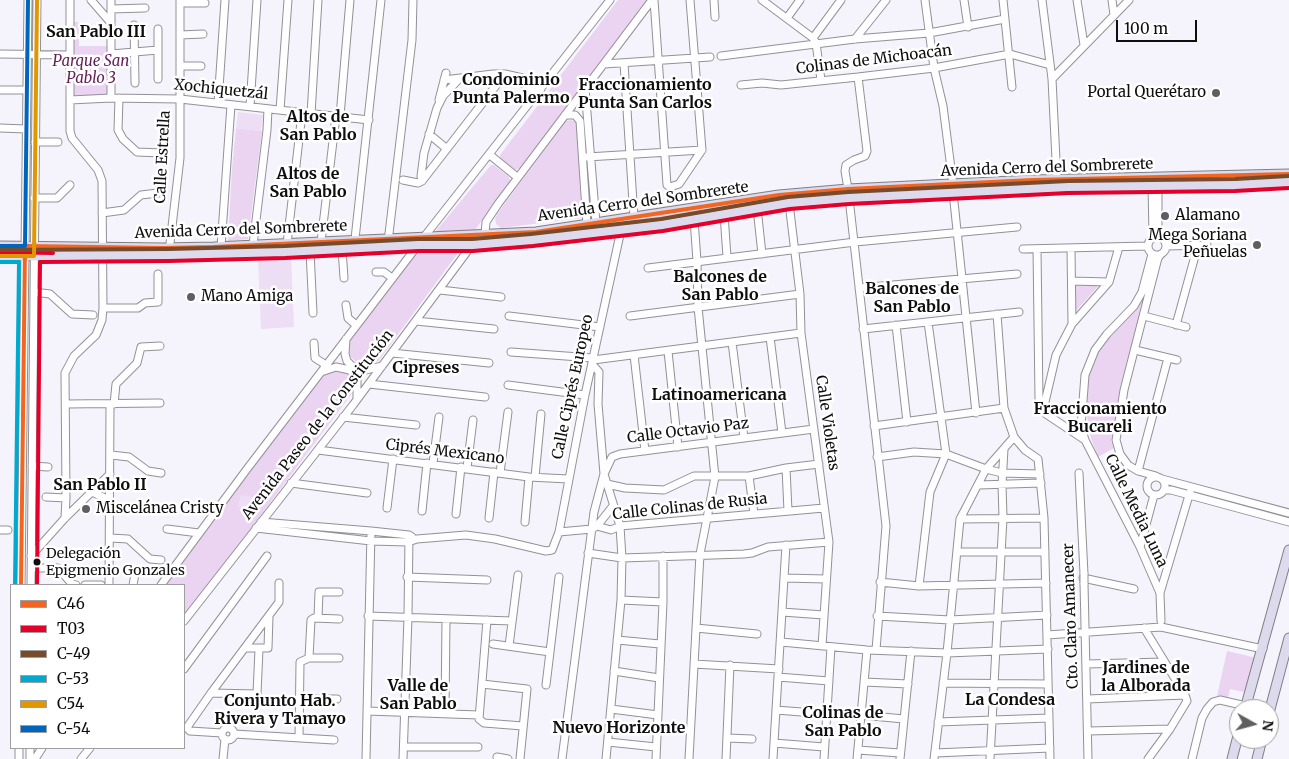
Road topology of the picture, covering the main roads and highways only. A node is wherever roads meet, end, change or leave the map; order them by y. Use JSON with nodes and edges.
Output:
{"nodes":[{"id":1,"x":1289,"y":174,"type":"edge"},
{"id":2,"x":1289,"y":182,"type":"edge"},
{"id":3,"x":953,"y":188,"type":"junction"},
{"id":4,"x":849,"y":194,"type":"junction"},
{"id":5,"x":388,"y":243,"type":"junction"},
{"id":6,"x":0,"y":246,"type":"edge"},
{"id":7,"x":101,"y":252,"type":"junction"},
{"id":8,"x":169,"y":252,"type":"junction"},
{"id":9,"x":0,"y":256,"type":"edge"},
{"id":10,"x":1289,"y":550,"type":"edge"},
{"id":11,"x":1289,"y":638,"type":"edge"},
{"id":12,"x":1249,"y":699,"type":"edge"},
{"id":13,"x":1273,"y":699,"type":"edge"}],
"edges":[{"from":1,"to":3,"type":"main road","name":"Avenida Cerro del Sombrerete"},
{"from":2,"to":3,"type":"main road","name":"Avenida Cerro del Sombrerete"},
{"from":3,"to":4,"type":"main road","name":"Avenida Cerro del Sombrerete"},
{"from":4,"to":5,"type":"main road","name":"Avenida Cerro del Sombrerete"},
{"from":4,"to":5,"type":"main road","name":"Avenida Cerro del Sombrerete"},
{"from":5,"to":8,"type":"main road","name":"Avenida Cerro del Sombrerete"},
{"from":5,"to":8,"type":"main road","name":"Avenida Cerro del Sombrerete"},
{"from":6,"to":7,"type":"main road","name":"Avenida Cerro del Sombrerete"},
{"from":7,"to":8,"type":"main road","name":"Avenida Cerro del Sombrerete"},
{"from":7,"to":9,"type":"main road","name":"Avenida Cerro del Sombrerete"},
{"from":10,"to":12,"type":"main road"},
{"from":11,"to":13,"type":"main road"}]}
